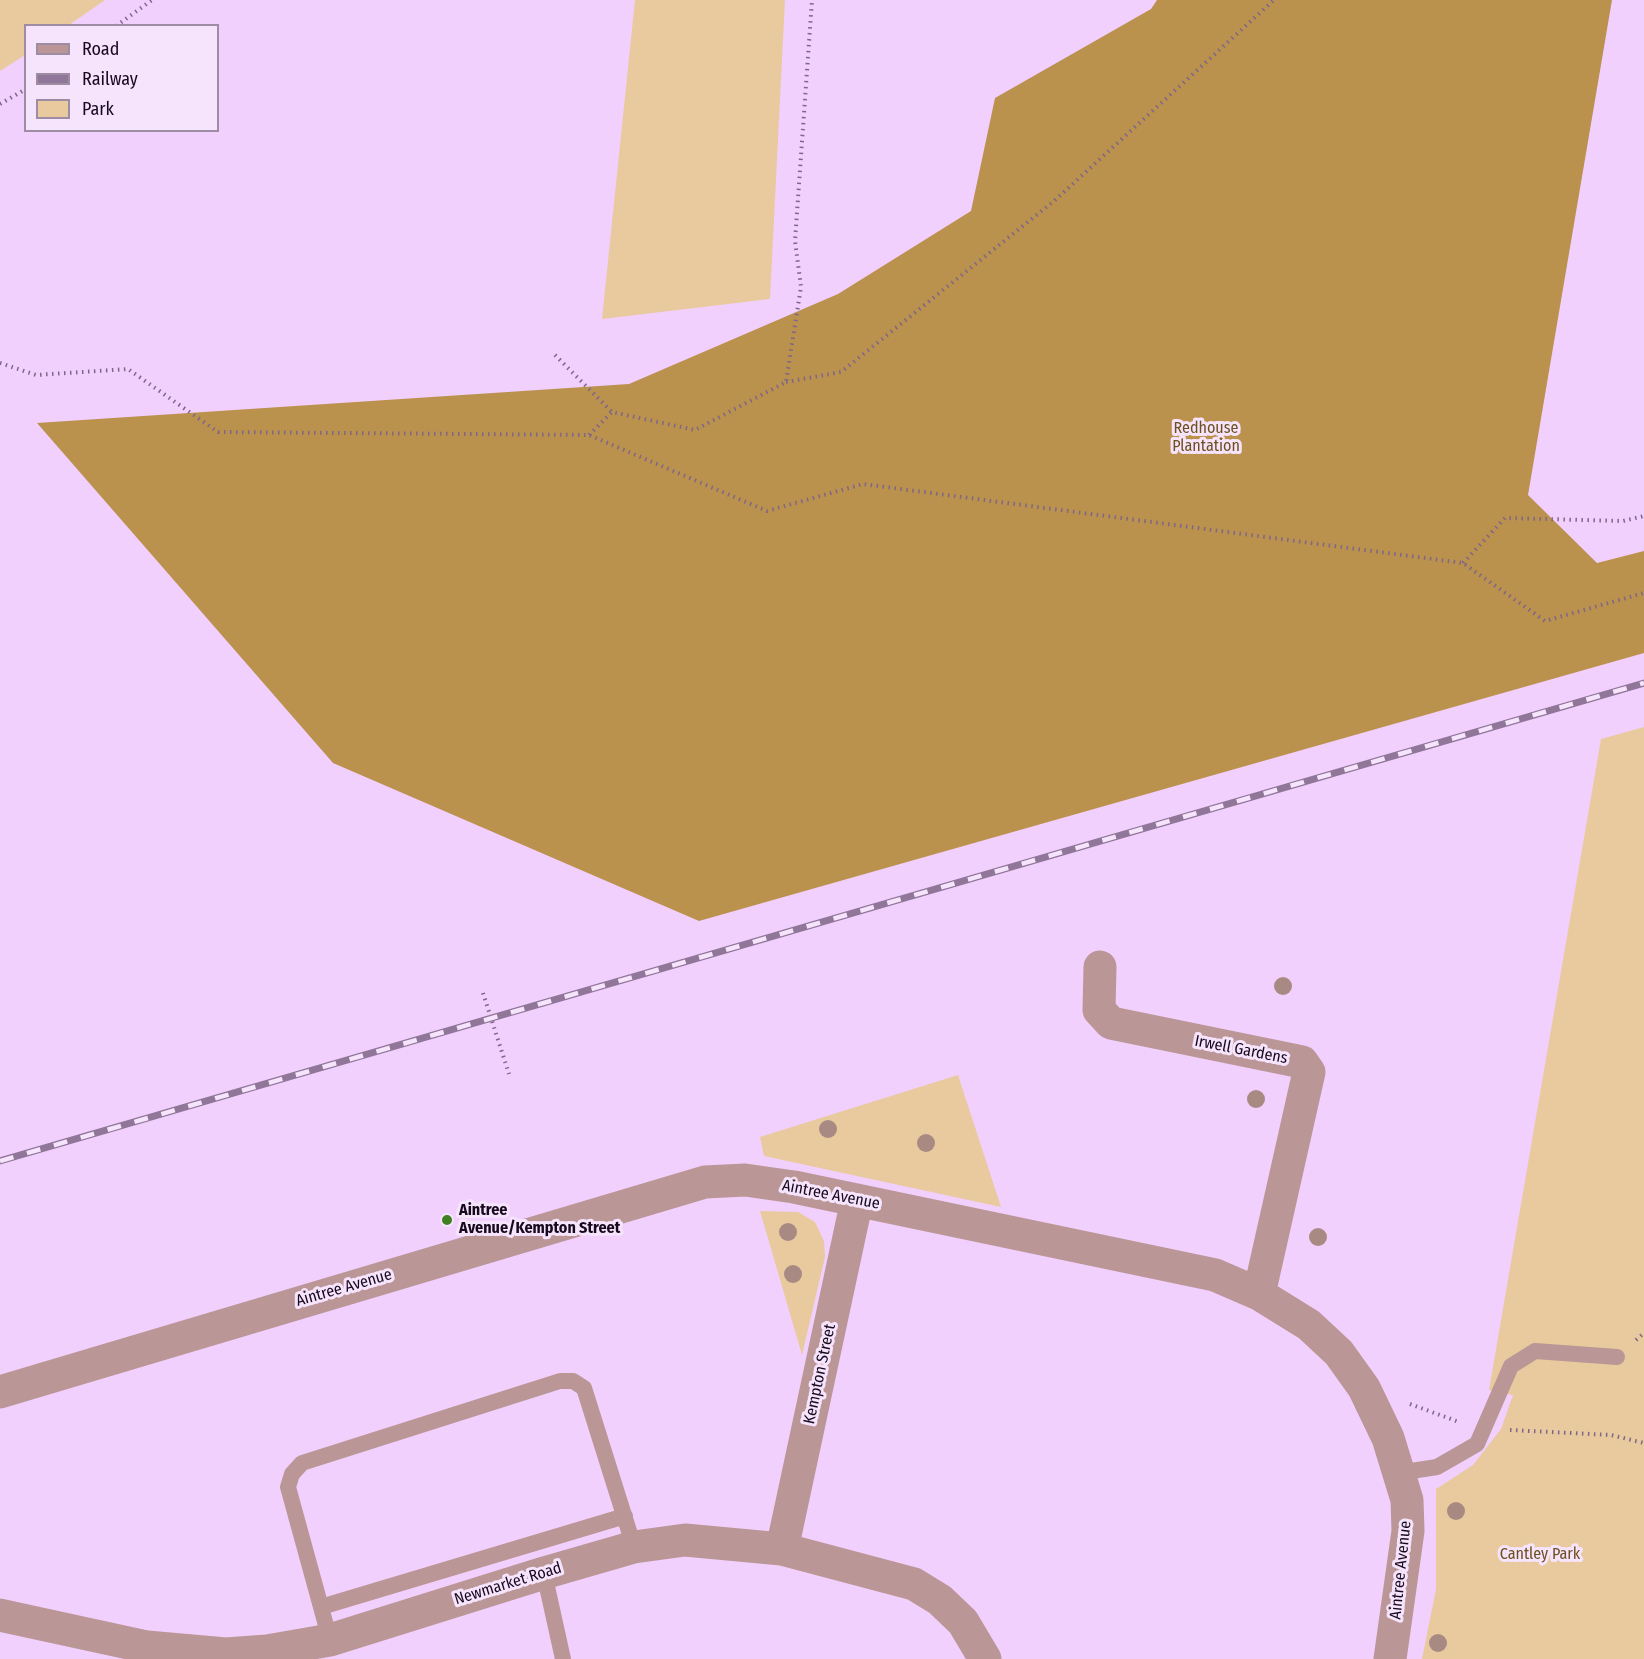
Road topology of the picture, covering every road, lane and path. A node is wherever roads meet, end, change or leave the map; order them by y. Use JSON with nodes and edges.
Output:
{"nodes":[{"id":1,"x":152,"y":0,"type":"edge"},
{"id":2,"x":812,"y":0,"type":"edge"},
{"id":3,"x":1274,"y":0,"type":"edge"},
{"id":4,"x":119,"y":24,"type":"edge"},
{"id":5,"x":24,"y":90,"type":"edge"},
{"id":6,"x":0,"y":104,"type":"edge"},
{"id":7,"x":555,"y":356,"type":"dead end"},
{"id":8,"x":0,"y":363,"type":"edge"},
{"id":9,"x":786,"y":382,"type":"junction"},
{"id":10,"x":612,"y":412,"type":"junction"},
{"id":11,"x":589,"y":435,"type":"junction"},
{"id":12,"x":1644,"y":516,"type":"edge"},
{"id":13,"x":1463,"y":563,"type":"junction"},
{"id":14,"x":1644,"y":593,"type":"edge"},
{"id":15,"x":1100,"y":967,"type":"dead end"},
{"id":16,"x":483,"y":993,"type":"dead end"},
{"id":17,"x":509,"y":1074,"type":"dead end"},
{"id":18,"x":857,"y":1200,"type":"junction"},
{"id":19,"x":1259,"y":1294,"type":"junction"},
{"id":20,"x":1617,"y":1357,"type":"dead end"},
{"id":21,"x":0,"y":1392,"type":"edge"},
{"id":22,"x":1398,"y":1473,"type":"junction"},
{"id":23,"x":625,"y":1516,"type":"junction"},
{"id":24,"x":634,"y":1547,"type":"junction"},
{"id":25,"x":782,"y":1549,"type":"junction"},
{"id":26,"x":544,"y":1573,"type":"junction"},
{"id":27,"x":321,"y":1607,"type":"junction"},
{"id":28,"x":0,"y":1616,"type":"edge"},
{"id":29,"x":330,"y":1641,"type":"junction"},
{"id":30,"x":563,"y":1659,"type":"edge"},
{"id":31,"x":985,"y":1659,"type":"edge"},
{"id":32,"x":1390,"y":1659,"type":"edge"}],
"edges":[{"from":1,"to":4,"type":"path"},
{"from":2,"to":9,"type":"path"},
{"from":3,"to":9,"type":"path"},
{"from":5,"to":6,"type":"path"},
{"from":7,"to":10,"type":"path"},
{"from":8,"to":11,"type":"path"},
{"from":9,"to":10,"type":"path"},
{"from":10,"to":11,"type":"path"},
{"from":11,"to":13,"type":"path"},
{"from":12,"to":13,"type":"path"},
{"from":13,"to":14,"type":"path"},
{"from":15,"to":19,"type":"street","name":"Irwell Gardens"},
{"from":16,"to":17,"type":"path"},
{"from":18,"to":19,"type":"street","name":"Aintree Avenue"},
{"from":18,"to":21,"type":"street","name":"Aintree Avenue"},
{"from":18,"to":25,"type":"street","name":"Kempton Street"},
{"from":19,"to":22,"type":"street","name":"Aintree Avenue"},
{"from":20,"to":22,"type":"lane"},
{"from":22,"to":32,"type":"street","name":"Aintree Avenue"},
{"from":23,"to":24,"type":"lane"},
{"from":23,"to":27,"type":"lane"},
{"from":23,"to":27,"type":"lane"},
{"from":24,"to":25,"type":"street","name":"Newmarket Road"},
{"from":24,"to":26,"type":"street","name":"Newmarket Road"},
{"from":25,"to":31,"type":"street","name":"Newmarket Road"},
{"from":26,"to":29,"type":"street","name":"Newmarket Road"},
{"from":26,"to":30,"type":"lane"},
{"from":27,"to":29,"type":"lane"},
{"from":28,"to":29,"type":"street","name":"Newmarket Road"}]}
